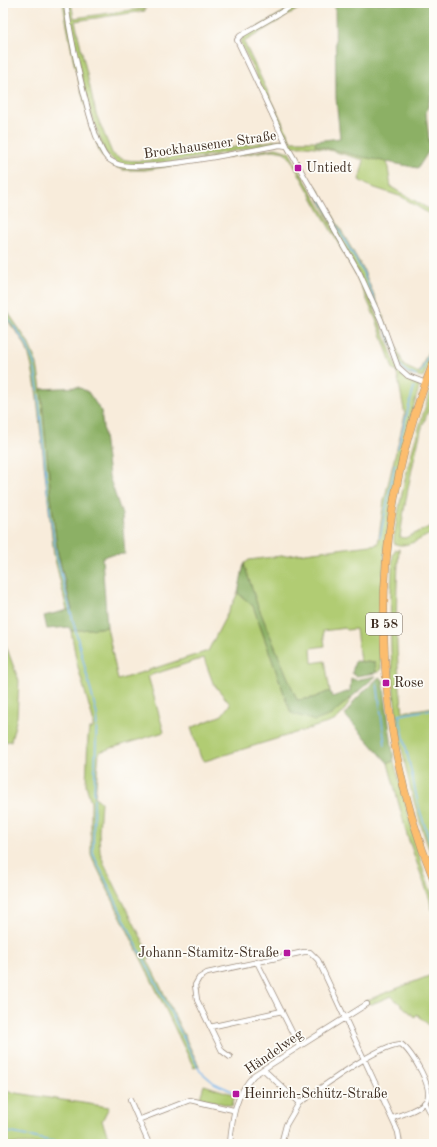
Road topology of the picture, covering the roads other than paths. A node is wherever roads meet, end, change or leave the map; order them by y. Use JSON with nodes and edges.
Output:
{"nodes":[{"id":1,"x":66,"y":3,"type":"edge"},
{"id":2,"x":297,"y":3,"type":"edge"},
{"id":3,"x":287,"y":146,"type":"junction"},
{"id":4,"x":434,"y":361,"type":"edge"},
{"id":5,"x":426,"y":383,"type":"junction"},
{"id":6,"x":434,"y":880,"type":"edge"},
{"id":7,"x":257,"y":962,"type":"junction"},
{"id":8,"x":367,"y":1004,"type":"dead end"},
{"id":9,"x":282,"y":1012,"type":"junction"},
{"id":10,"x":345,"y":1018,"type":"junction"},
{"id":11,"x":210,"y":1027,"type":"junction"},
{"id":12,"x":299,"y":1046,"type":"junction"},
{"id":13,"x":230,"y":1057,"type":"dead end"},
{"id":14,"x":365,"y":1059,"type":"junction"},
{"id":15,"x":263,"y":1069,"type":"junction"},
{"id":16,"x":130,"y":1100,"type":"dead end"},
{"id":17,"x":425,"y":1102,"type":"junction"},
{"id":18,"x":299,"y":1104,"type":"junction"},
{"id":19,"x":233,"y":1110,"type":"junction"},
{"id":20,"x":393,"y":1118,"type":"junction"},
{"id":21,"x":138,"y":1120,"type":"junction"},
{"id":22,"x":434,"y":1120,"type":"edge"},
{"id":23,"x":149,"y":1144,"type":"edge"},
{"id":24,"x":230,"y":1144,"type":"edge"},
{"id":25,"x":281,"y":1144,"type":"edge"},
{"id":26,"x":400,"y":1144,"type":"edge"}],
"edges":[{"from":1,"to":3,"type":"street","name":"Brockhausener Straße"},
{"from":2,"to":3,"type":"street","name":"Brockhausener Straße"},
{"from":3,"to":5,"type":"street","name":"Brockhausener Straße"},
{"from":4,"to":5,"type":"main road","number":"B 58"},
{"from":5,"to":6,"type":"main road","number":"B 58"},
{"from":7,"to":9,"type":"street"},
{"from":7,"to":10,"type":"street"},
{"from":7,"to":11,"type":"street"},
{"from":8,"to":10,"type":"street","name":"Händelweg"},
{"from":9,"to":11,"type":"street"},
{"from":9,"to":12,"type":"street"},
{"from":10,"to":12,"type":"street","name":"Händelweg"},
{"from":10,"to":14,"type":"street"},
{"from":11,"to":13,"type":"street"},
{"from":12,"to":15,"type":"street","name":"Händelweg"},
{"from":14,"to":17,"type":"street"},
{"from":14,"to":18,"type":"street"},
{"from":14,"to":20,"type":"street"},
{"from":15,"to":18,"type":"street"},
{"from":15,"to":19,"type":"street","name":"Händelweg"},
{"from":16,"to":21,"type":"street"},
{"from":17,"to":20,"type":"street"},
{"from":17,"to":22,"type":"street"},
{"from":18,"to":25,"type":"street"},
{"from":19,"to":21,"type":"street"},
{"from":19,"to":24,"type":"street","name":"Händelweg"},
{"from":20,"to":26,"type":"street"},
{"from":21,"to":23,"type":"street"}]}
